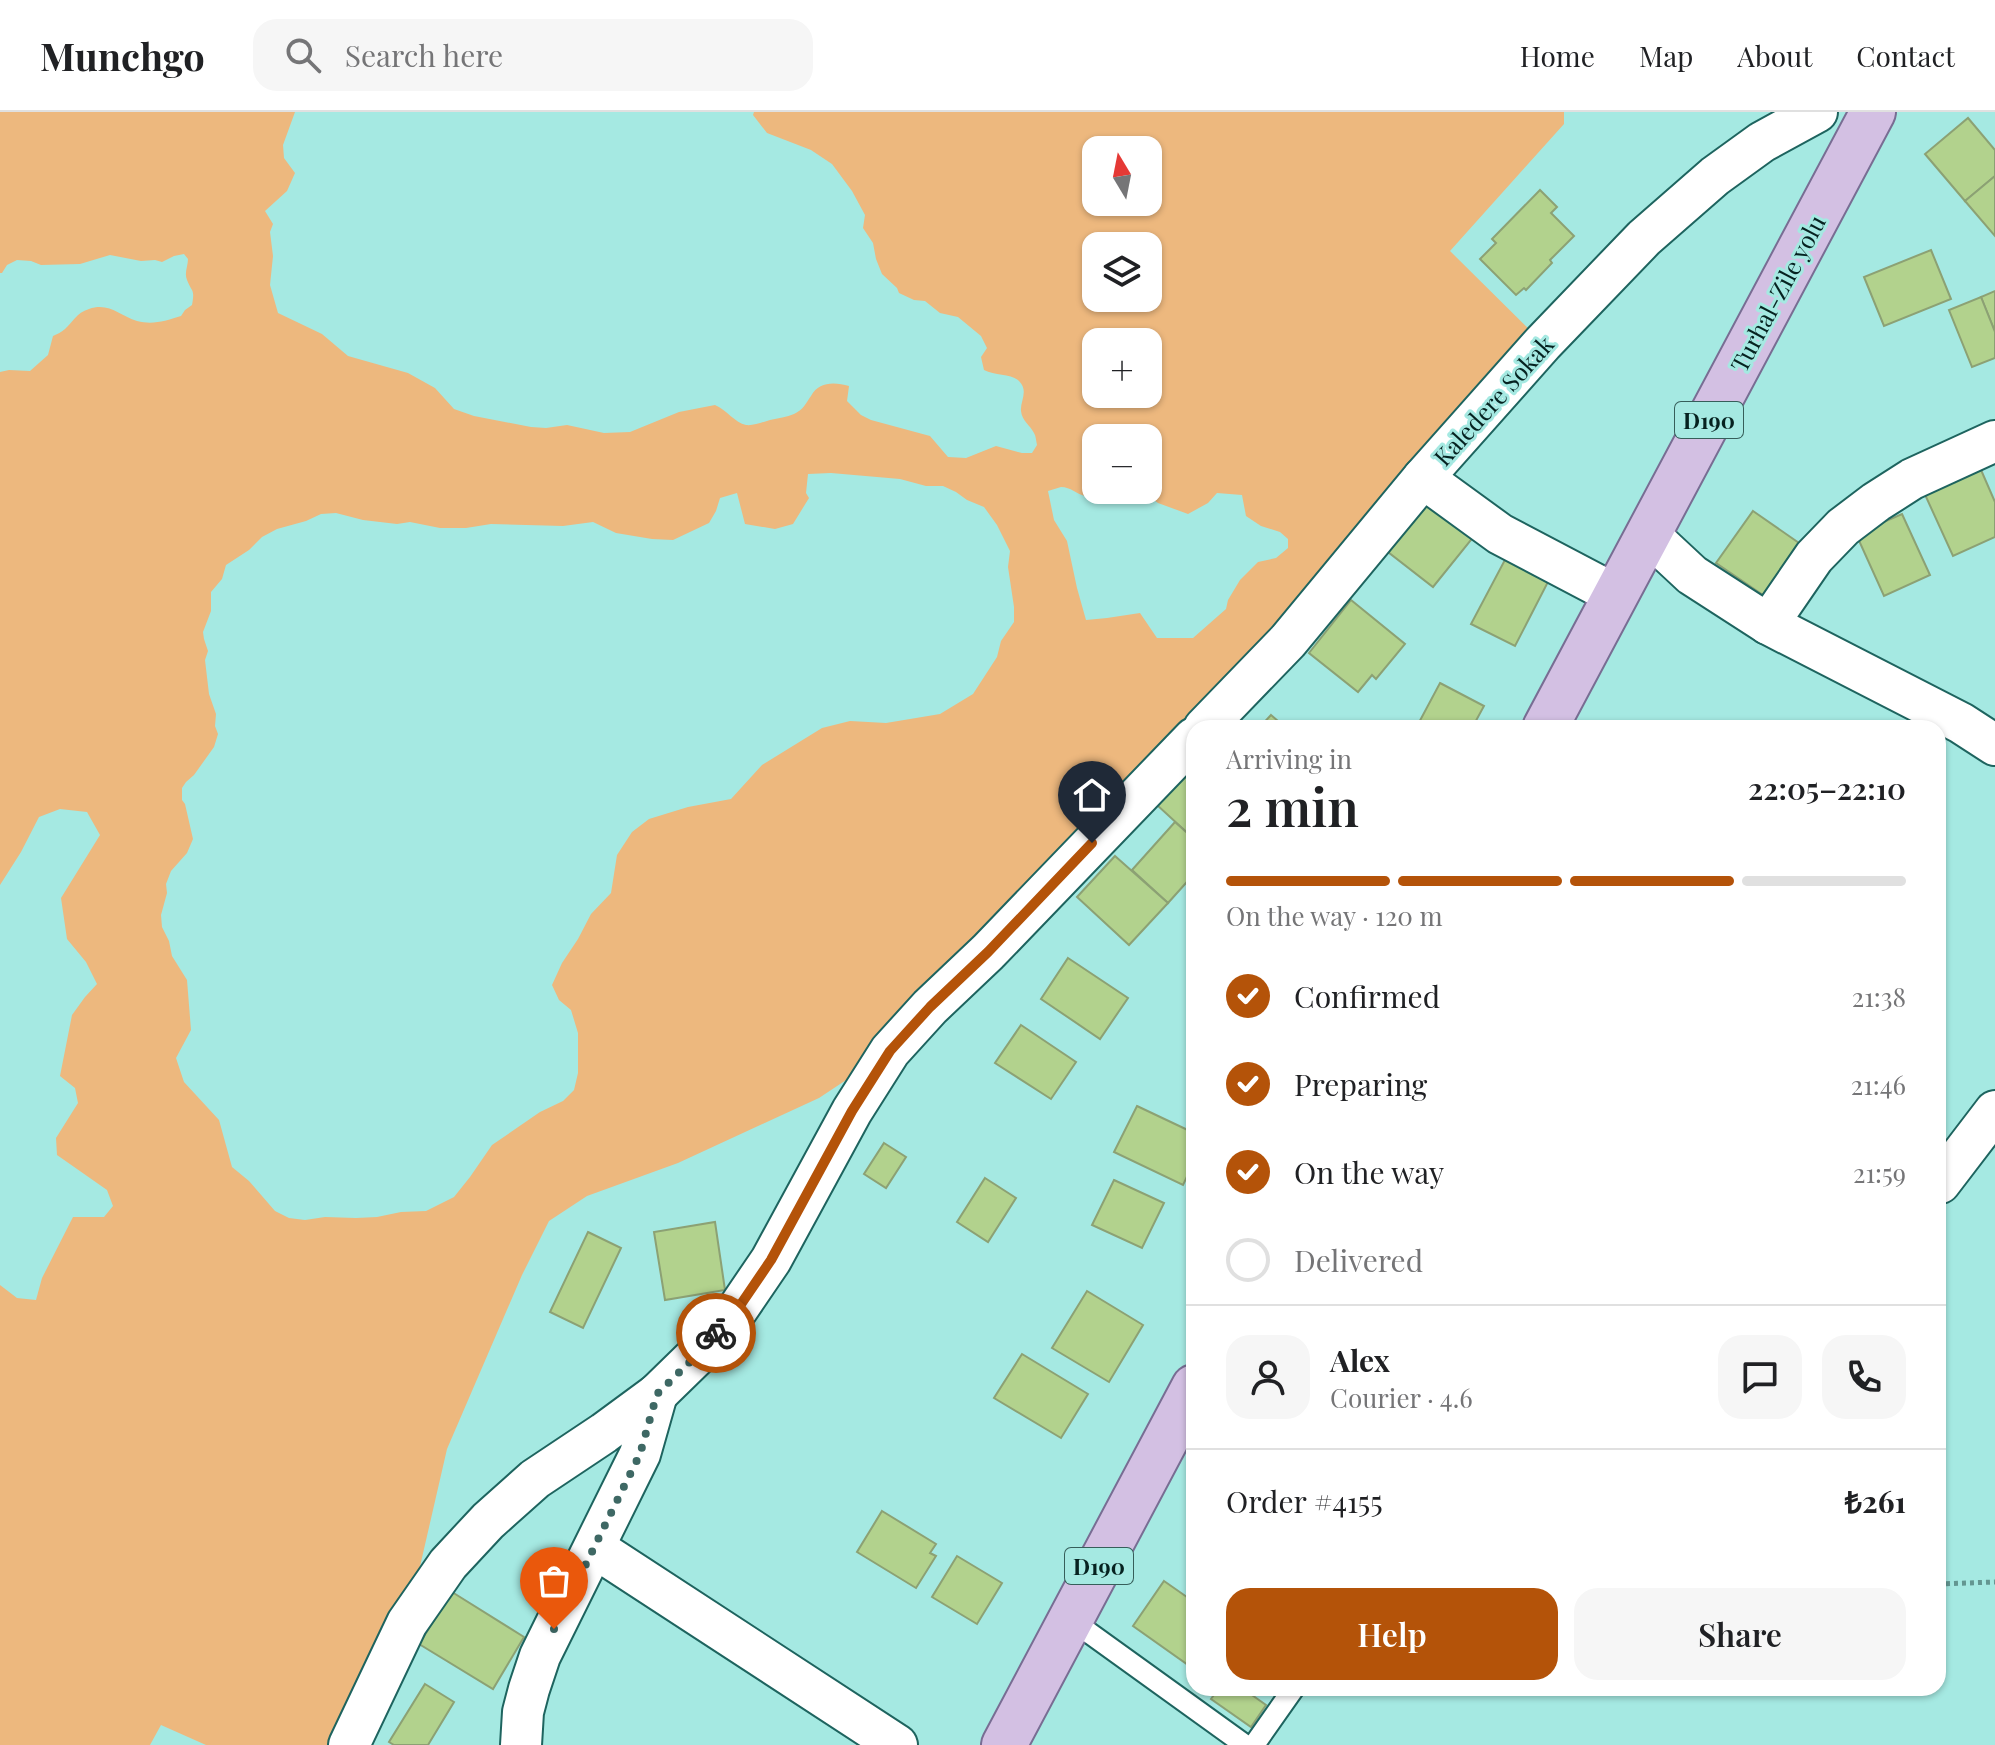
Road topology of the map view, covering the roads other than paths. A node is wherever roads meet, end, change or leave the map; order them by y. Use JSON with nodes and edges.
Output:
{"nodes":[{"id":1,"x":1817,"y":112,"type":"edge"},
{"id":2,"x":1873,"y":112,"type":"edge"},
{"id":3,"x":1995,"y":441,"type":"edge"},
{"id":4,"x":1423,"y":478,"type":"junction"},
{"id":5,"x":1648,"y":534,"type":"junction"},
{"id":6,"x":1616,"y":595,"type":"junction"},
{"id":7,"x":1768,"y":624,"type":"junction"},
{"id":8,"x":1212,"y":720,"type":"edge"},
{"id":9,"x":1549,"y":720,"type":"edge"},
{"id":10,"x":1995,"y":745,"type":"edge"},
{"id":11,"x":1186,"y":746,"type":"edge"},
{"id":12,"x":1995,"y":1111,"type":"edge"},
{"id":13,"x":1946,"y":1175,"type":"edge"},
{"id":14,"x":657,"y":1394,"type":"junction"},
{"id":15,"x":1186,"y":1402,"type":"edge"},
{"id":16,"x":595,"y":1548,"type":"junction"},
{"id":17,"x":1070,"y":1619,"type":"junction"},
{"id":18,"x":1288,"y":1696,"type":"edge"},
{"id":19,"x":349,"y":1745,"type":"edge"},
{"id":20,"x":521,"y":1745,"type":"edge"},
{"id":21,"x":897,"y":1745,"type":"edge"},
{"id":22,"x":1004,"y":1745,"type":"edge"},
{"id":23,"x":1245,"y":1745,"type":"edge"},
{"id":24,"x":1254,"y":1745,"type":"edge"}],
"edges":[{"from":1,"to":4,"type":"street","name":"Kaledere Sokak"},
{"from":2,"to":5,"type":"main road","name":"Turhal-Zile yolu","number":"D190"},
{"from":3,"to":7,"type":"street"},
{"from":4,"to":6,"type":"street"},
{"from":4,"to":8,"type":"street","name":"Kaledere Sokak"},
{"from":5,"to":6,"type":"main road","name":"Turhal-Zile yolu","number":"D190"},
{"from":5,"to":7,"type":"street"},
{"from":6,"to":9,"type":"main road","name":"Turhal-Zile yolu","number":"D190"},
{"from":7,"to":10,"type":"street"},
{"from":11,"to":14,"type":"street"},
{"from":12,"to":13,"type":"street"},
{"from":14,"to":16,"type":"street"},
{"from":14,"to":19,"type":"street"},
{"from":15,"to":17,"type":"main road","number":"D190"},
{"from":16,"to":20,"type":"street"},
{"from":16,"to":21,"type":"street"},
{"from":17,"to":22,"type":"main road","number":"D190"},
{"from":17,"to":23,"type":"lane"},
{"from":18,"to":24,"type":"lane"}]}
